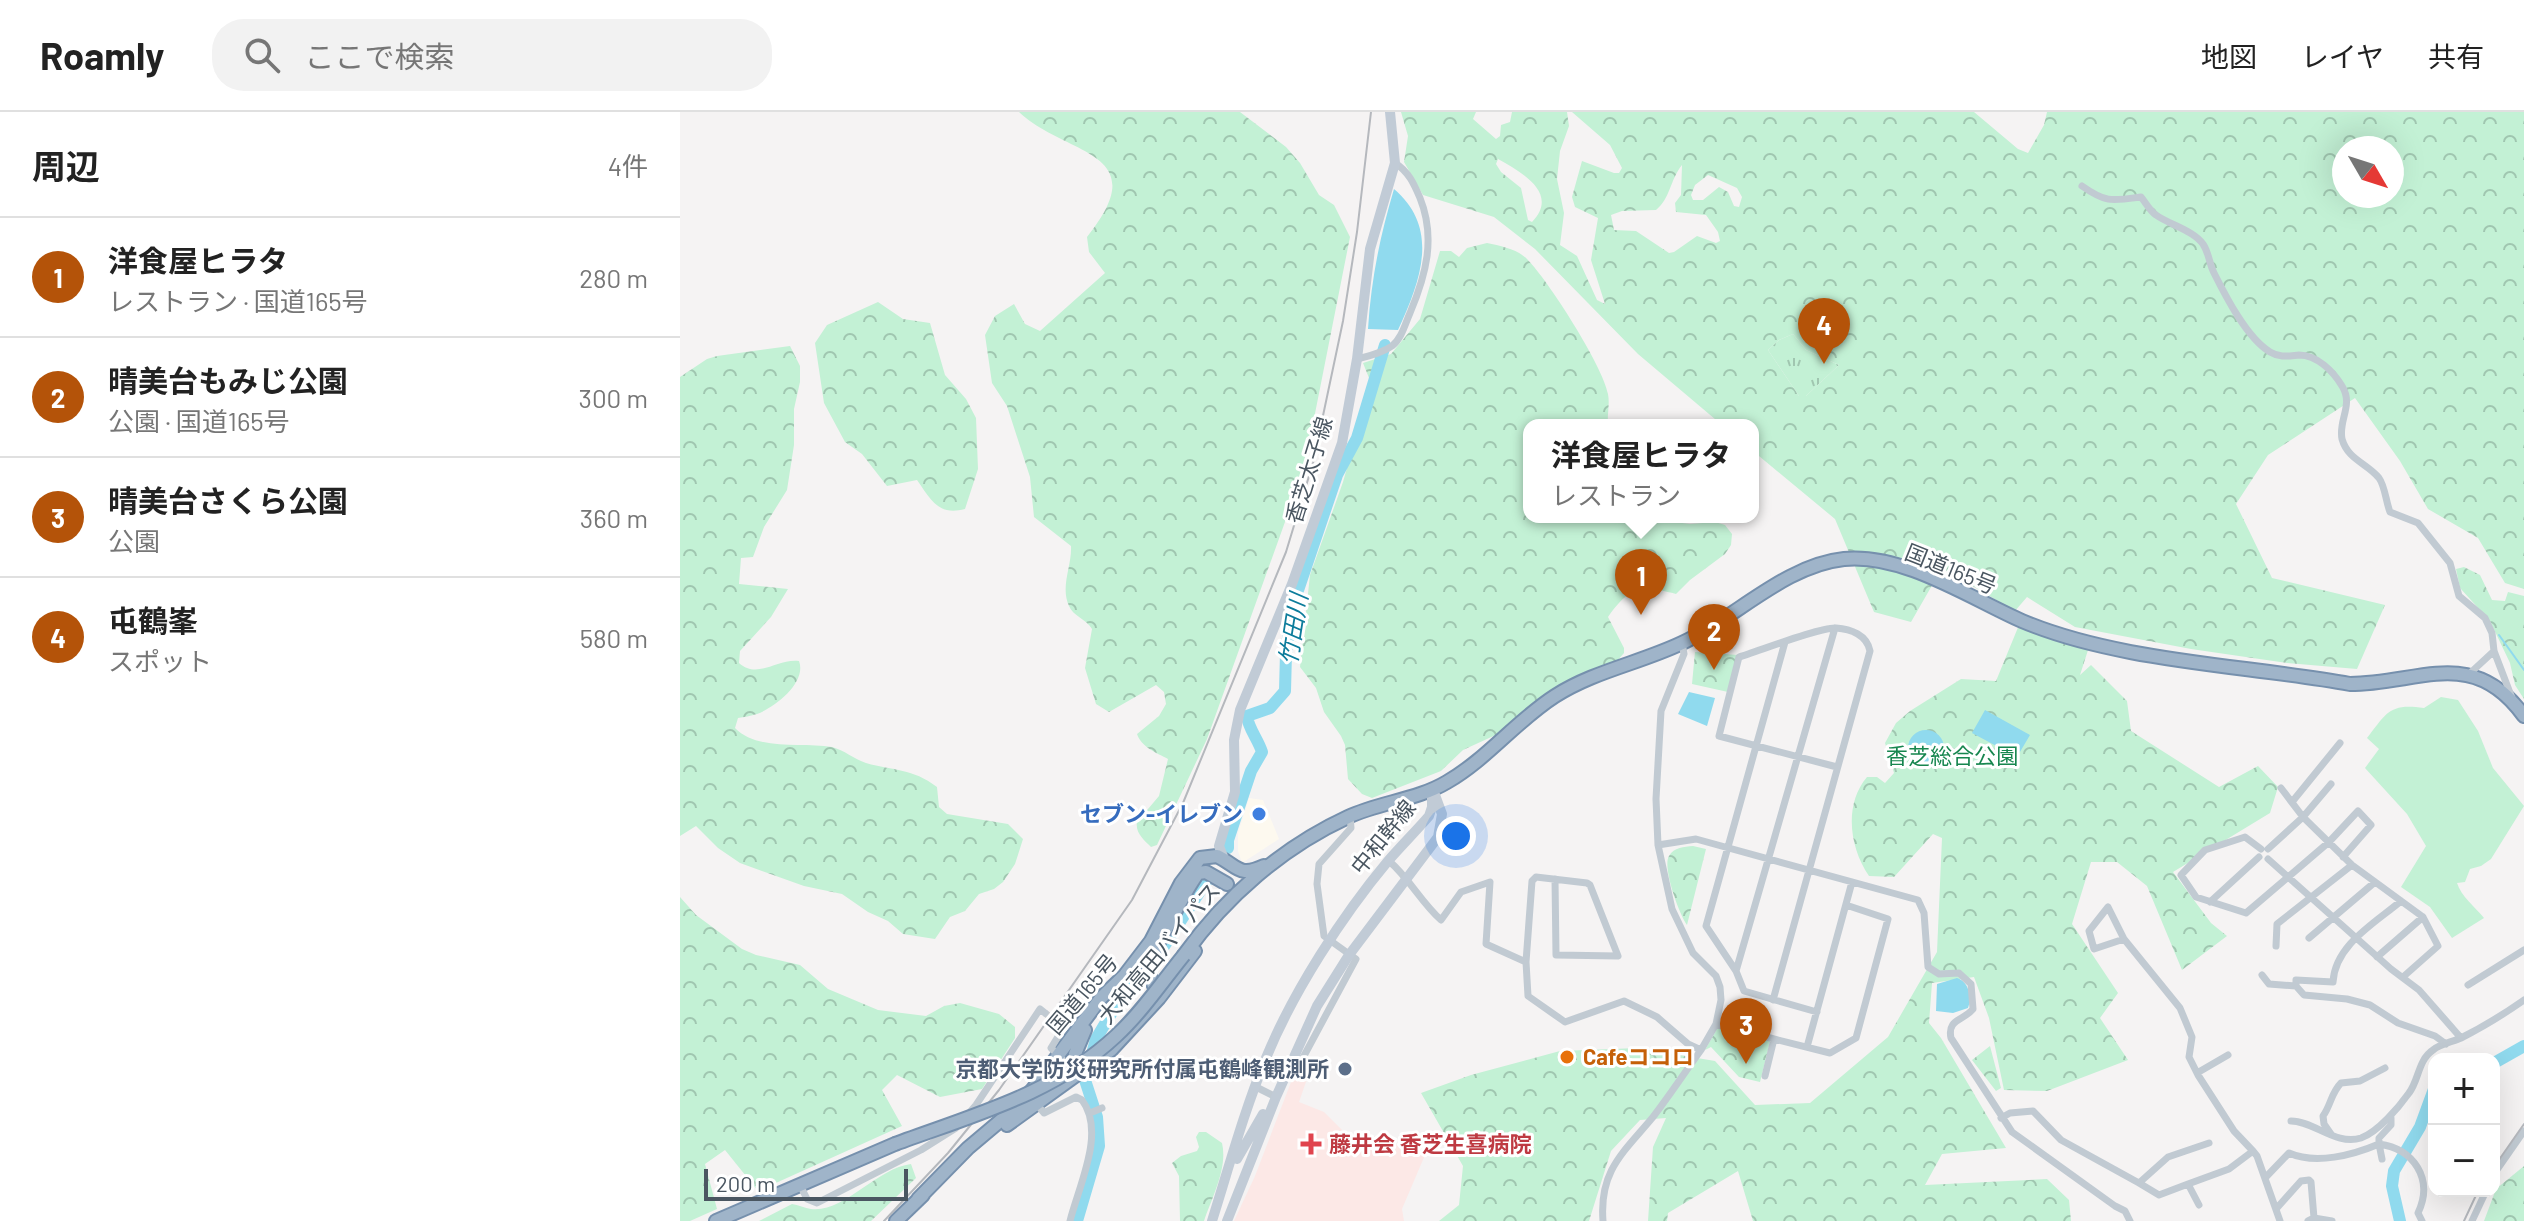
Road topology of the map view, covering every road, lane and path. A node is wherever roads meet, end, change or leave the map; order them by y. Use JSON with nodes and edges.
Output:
{"nodes":[{"id":1,"x":1390,"y":112,"type":"edge"},
{"id":2,"x":1395,"y":163,"type":"junction"},
{"id":3,"x":2082,"y":186,"type":"dead end"},
{"id":4,"x":1357,"y":359,"type":"junction"},
{"id":5,"x":1835,"y":628,"type":"junction"},
{"id":6,"x":1785,"y":642,"type":"junction"},
{"id":7,"x":1682,"y":643,"type":"junction"},
{"id":8,"x":2494,"y":651,"type":"junction"},
{"id":9,"x":2467,"y":676,"type":"junction"},
{"id":10,"x":2512,"y":701,"type":"junction"},
{"id":11,"x":2524,"y":716,"type":"edge"},
{"id":12,"x":2340,"y":743,"type":"dead end"},
{"id":13,"x":1757,"y":745,"type":"junction"},
{"id":14,"x":1796,"y":756,"type":"junction"},
{"id":15,"x":1837,"y":767,"type":"junction"},
{"id":16,"x":2331,"y":784,"type":"dead end"},
{"id":17,"x":2281,"y":788,"type":"dead end"},
{"id":18,"x":1432,"y":790,"type":"junction"},
{"id":19,"x":2292,"y":802,"type":"junction"},
{"id":20,"x":1350,"y":816,"type":"junction"},
{"id":21,"x":2303,"y":817,"type":"junction"},
{"id":22,"x":1222,"y":829,"type":"junction"},
{"id":23,"x":2329,"y":842,"type":"junction"},
{"id":24,"x":1658,"y":845,"type":"junction"},
{"id":25,"x":1728,"y":848,"type":"junction"},
{"id":26,"x":2264,"y":854,"type":"junction"},
{"id":27,"x":1209,"y":855,"type":"junction"},
{"id":28,"x":2343,"y":857,"type":"junction"},
{"id":29,"x":1224,"y":859,"type":"junction"},
{"id":30,"x":1769,"y":859,"type":"junction"},
{"id":31,"x":1276,"y":861,"type":"junction"},
{"id":32,"x":1389,"y":861,"type":"junction"},
{"id":33,"x":2352,"y":865,"type":"junction"},
{"id":34,"x":1236,"y":870,"type":"junction"},
{"id":35,"x":1811,"y":870,"type":"junction"},
{"id":36,"x":1406,"y":876,"type":"junction"},
{"id":37,"x":2288,"y":877,"type":"junction"},
{"id":38,"x":1555,"y":879,"type":"junction"},
{"id":39,"x":1852,"y":882,"type":"junction"},
{"id":40,"x":2375,"y":882,"type":"junction"},
{"id":41,"x":1227,"y":884,"type":"junction"},
{"id":42,"x":1240,"y":889,"type":"junction"},
{"id":43,"x":2311,"y":898,"type":"junction"},
{"id":44,"x":2401,"y":901,"type":"junction"},
{"id":45,"x":2210,"y":902,"type":"junction"},
{"id":46,"x":1846,"y":905,"type":"junction"},
{"id":47,"x":1228,"y":910,"type":"junction"},
{"id":48,"x":2423,"y":917,"type":"junction"},
{"id":49,"x":2332,"y":918,"type":"junction"},
{"id":50,"x":1197,"y":936,"type":"junction"},
{"id":51,"x":2309,"y":938,"type":"dead end"},
{"id":52,"x":2124,"y":939,"type":"junction"},
{"id":53,"x":2357,"y":939,"type":"junction"},
{"id":54,"x":1330,"y":941,"type":"junction"},
{"id":55,"x":2276,"y":946,"type":"dead end"},
{"id":56,"x":2524,"y":950,"type":"edge"},
{"id":57,"x":1349,"y":955,"type":"junction"},
{"id":58,"x":2377,"y":957,"type":"junction"},
{"id":59,"x":1526,"y":962,"type":"junction"},
{"id":60,"x":1736,"y":971,"type":"junction"},
{"id":61,"x":1125,"y":975,"type":"junction"},
{"id":62,"x":2262,"y":975,"type":"dead end"},
{"id":63,"x":2403,"y":977,"type":"junction"},
{"id":64,"x":2468,"y":985,"type":"dead end"},
{"id":65,"x":2296,"y":986,"type":"junction"},
{"id":66,"x":1159,"y":998,"type":"junction"},
{"id":67,"x":1773,"y":1000,"type":"junction"},
{"id":68,"x":2524,"y":1000,"type":"edge"},
{"id":69,"x":1817,"y":1012,"type":"junction"},
{"id":70,"x":1045,"y":1013,"type":"dead end"},
{"id":71,"x":1058,"y":1023,"type":"dead end"},
{"id":72,"x":1716,"y":1024,"type":"junction"},
{"id":73,"x":2461,"y":1038,"type":"junction"},
{"id":74,"x":1774,"y":1039,"type":"junction"},
{"id":75,"x":2446,"y":1044,"type":"junction"},
{"id":76,"x":1807,"y":1047,"type":"junction"},
{"id":77,"x":1701,"y":1050,"type":"junction"},
{"id":78,"x":2228,"y":1055,"type":"dead end"},
{"id":79,"x":1058,"y":1056,"type":"junction"},
{"id":80,"x":1096,"y":1062,"type":"junction"},
{"id":81,"x":2385,"y":1068,"type":"dead end"},
{"id":82,"x":2197,"y":1073,"type":"junction"},
{"id":83,"x":1765,"y":1076,"type":"dead end"},
{"id":84,"x":1256,"y":1087,"type":"junction"},
{"id":85,"x":1276,"y":1097,"type":"junction"},
{"id":86,"x":1035,"y":1104,"type":"junction"},
{"id":87,"x":1102,"y":1108,"type":"dead end"},
{"id":88,"x":1090,"y":1113,"type":"junction"},
{"id":89,"x":2001,"y":1118,"type":"junction"},
{"id":90,"x":2391,"y":1118,"type":"junction"},
{"id":91,"x":2291,"y":1121,"type":"dead end"},
{"id":92,"x":2524,"y":1131,"type":"edge"},
{"id":93,"x":2332,"y":1136,"type":"junction"},
{"id":94,"x":2209,"y":1143,"type":"dead end"},
{"id":95,"x":2379,"y":1144,"type":"junction"},
{"id":96,"x":2253,"y":1151,"type":"junction"},
{"id":97,"x":2382,"y":1159,"type":"dead end"},
{"id":98,"x":2500,"y":1165,"type":"edge"},
{"id":99,"x":1227,"y":1174,"type":"junction"},
{"id":100,"x":2265,"y":1178,"type":"junction"},
{"id":101,"x":2139,"y":1183,"type":"junction"},
{"id":102,"x":2188,"y":1184,"type":"junction"},
{"id":103,"x":800,"y":1185,"type":"junction"},
{"id":104,"x":2483,"y":1197,"type":"edge"},
{"id":105,"x":918,"y":1199,"type":"junction"},
{"id":106,"x":2199,"y":1205,"type":"dead end"},
{"id":107,"x":2276,"y":1209,"type":"junction"},
{"id":108,"x":2311,"y":1220,"type":"edge"},
{"id":109,"x":716,"y":1221,"type":"edge"},
{"id":110,"x":896,"y":1221,"type":"edge"},
{"id":111,"x":1070,"y":1221,"type":"edge"},
{"id":112,"x":1212,"y":1221,"type":"edge"},
{"id":113,"x":1227,"y":1221,"type":"edge"},
{"id":114,"x":1603,"y":1221,"type":"edge"},
{"id":115,"x":2130,"y":1221,"type":"edge"},
{"id":116,"x":2280,"y":1221,"type":"edge"},
{"id":117,"x":2332,"y":1221,"type":"edge"},
{"id":118,"x":2422,"y":1221,"type":"edge"},
{"id":119,"x":2472,"y":1221,"type":"edge"}],
"edges":[{"from":1,"to":2,"type":"main road","name":"香芝太子線"},
{"from":2,"to":4,"type":"main road","name":"香芝太子線"},
{"from":2,"to":4,"type":"street"},
{"from":3,"to":8,"type":"street"},
{"from":4,"to":22,"type":"main road","name":"香芝太子線"},
{"from":5,"to":6,"type":"street"},
{"from":5,"to":14,"type":"street"},
{"from":5,"to":15,"type":"street"},
{"from":6,"to":13,"type":"street"},
{"from":6,"to":13,"type":"street"},
{"from":7,"to":9,"type":"highway","name":"国道165号"},
{"from":7,"to":18,"type":"highway","name":"国道165号"},
{"from":7,"to":24,"type":"street"},
{"from":8,"to":9,"type":"street"},
{"from":8,"to":10,"type":"street"},
{"from":9,"to":10,"type":"highway","name":"国道165号"},
{"from":10,"to":11,"type":"highway","name":"国道165号"},
{"from":12,"to":19,"type":"street"},
{"from":13,"to":14,"type":"street"},
{"from":13,"to":25,"type":"street"},
{"from":14,"to":15,"type":"street"},
{"from":14,"to":30,"type":"street"},
{"from":15,"to":35,"type":"street"},
{"from":16,"to":21,"type":"street"},
{"from":17,"to":19,"type":"street"},
{"from":18,"to":20,"type":"highway","name":"国道165号"},
{"from":18,"to":32,"type":"main road","name":"中和幹線"},
{"from":18,"to":36,"type":"main road","name":"中和幹線"},
{"from":19,"to":21,"type":"street"},
{"from":20,"to":31,"type":"highway","name":"国道165号"},
{"from":20,"to":54,"type":"street"},
{"from":21,"to":23,"type":"street"},
{"from":21,"to":26,"type":"street"},
{"from":22,"to":27,"type":"main road","name":"香芝太子線"},
{"from":22,"to":29,"type":"main road","name":"香芝太子線"},
{"from":23,"to":28,"type":"street"},
{"from":23,"to":28,"type":"street"},
{"from":23,"to":37,"type":"street"},
{"from":24,"to":25,"type":"street"},
{"from":24,"to":72,"type":"street"},
{"from":25,"to":30,"type":"street"},
{"from":25,"to":60,"type":"street"},
{"from":26,"to":37,"type":"street"},
{"from":26,"to":45,"type":"street"},
{"from":26,"to":45,"type":"street"},
{"from":27,"to":29,"type":"highway"},
{"from":27,"to":41,"type":"highway"},
{"from":27,"to":61,"type":"highway","name":"国道165号"},
{"from":28,"to":33,"type":"street"},
{"from":29,"to":34,"type":"highway"},
{"from":30,"to":35,"type":"street"},
{"from":30,"to":60,"type":"street"},
{"from":31,"to":34,"type":"highway","name":"国道165号"},
{"from":31,"to":42,"type":"highway","name":"国道165号"},
{"from":31,"to":47,"type":"highway","name":"国道165号"},
{"from":32,"to":36,"type":"street"},
{"from":32,"to":54,"type":"main road","name":"中和幹線"},
{"from":33,"to":40,"type":"street"},
{"from":33,"to":43,"type":"street"},
{"from":34,"to":42,"type":"highway"},
{"from":35,"to":39,"type":"street"},
{"from":35,"to":67,"type":"street"},
{"from":36,"to":57,"type":"main road","name":"中和幹線"},
{"from":36,"to":59,"type":"street"},
{"from":37,"to":43,"type":"street"},
{"from":37,"to":45,"type":"street"},
{"from":38,"to":38,"type":"street"},
{"from":38,"to":59,"type":"street"},
{"from":39,"to":46,"type":"street"},
{"from":39,"to":89,"type":"street"},
{"from":40,"to":44,"type":"street"},
{"from":40,"to":49,"type":"street"},
{"from":41,"to":50,"type":"highway"},
{"from":41,"to":66,"type":"highway"},
{"from":42,"to":47,"type":"highway"},
{"from":42,"to":50,"type":"highway","name":"大和高田バイパス"},
{"from":43,"to":49,"type":"street"},
{"from":43,"to":55,"type":"street"},
{"from":44,"to":48,"type":"street"},
{"from":44,"to":53,"type":"street"},
{"from":46,"to":69,"type":"street"},
{"from":46,"to":76,"type":"street"},
{"from":47,"to":66,"type":"highway","name":"国道165号"},
{"from":48,"to":58,"type":"street"},
{"from":48,"to":63,"type":"street"},
{"from":49,"to":51,"type":"street"},
{"from":49,"to":53,"type":"street"},
{"from":50,"to":103,"type":"highway","name":"大和高田バイパス","bridge":true},
{"from":52,"to":52,"type":"street"},
{"from":52,"to":82,"type":"street"},
{"from":53,"to":58,"type":"street"},
{"from":53,"to":65,"type":"street"},
{"from":54,"to":57,"type":"street"},
{"from":54,"to":84,"type":"main road","name":"中和幹線"},
{"from":56,"to":64,"type":"street"},
{"from":57,"to":85,"type":"main road","name":"中和幹線"},
{"from":58,"to":63,"type":"street"},
{"from":59,"to":77,"type":"street"},
{"from":60,"to":67,"type":"street"},
{"from":61,"to":79,"type":"highway","name":"国道165号"},
{"from":61,"to":80,"type":"highway"},
{"from":62,"to":65,"type":"street"},
{"from":63,"to":73,"type":"street"},
{"from":65,"to":75,"type":"street"},
{"from":66,"to":80,"type":"highway","name":"国道165号"},
{"from":67,"to":69,"type":"street"},
{"from":68,"to":73,"type":"street"},
{"from":69,"to":76,"type":"street"},
{"from":70,"to":103,"type":"street"},
{"from":71,"to":79,"type":"street"},
{"from":72,"to":74,"type":"street"},
{"from":72,"to":77,"type":"street"},
{"from":73,"to":75,"type":"street"},
{"from":74,"to":76,"type":"street"},
{"from":74,"to":83,"type":"street"},
{"from":75,"to":90,"type":"street"},
{"from":77,"to":114,"type":"street"},
{"from":78,"to":82,"type":"street"},
{"from":79,"to":86,"type":"street"},
{"from":79,"to":105,"type":"highway","name":"国道165号"},
{"from":80,"to":86,"type":"highway","name":"国道165号"},
{"from":81,"to":93,"type":"street"},
{"from":82,"to":96,"type":"street"},
{"from":84,"to":85,"type":"street"},
{"from":84,"to":99,"type":"main road","name":"中和幹線"},
{"from":85,"to":99,"type":"main road"},
{"from":85,"to":113,"type":"main road","name":"中和幹線"},
{"from":86,"to":88,"type":"street"},
{"from":86,"to":105,"type":"highway","name":"国道165号"},
{"from":87,"to":88,"type":"street"},
{"from":88,"to":111,"type":"street"},
{"from":89,"to":101,"type":"street"},
{"from":89,"to":115,"type":"street"},
{"from":90,"to":93,"type":"street"},
{"from":90,"to":95,"type":"street"},
{"from":91,"to":93,"type":"street"},
{"from":92,"to":98,"type":"street"},
{"from":94,"to":101,"type":"street"},
{"from":95,"to":97,"type":"street"},
{"from":95,"to":100,"type":"street"},
{"from":95,"to":118,"type":"street"},
{"from":96,"to":100,"type":"street"},
{"from":96,"to":102,"type":"street"},
{"from":99,"to":112,"type":"main road","name":"中和幹線"},
{"from":100,"to":107,"type":"street"},
{"from":101,"to":102,"type":"street"},
{"from":102,"to":106,"type":"street"},
{"from":103,"to":109,"type":"highway","name":"大和高田バイパス"},
{"from":104,"to":119,"type":"street"},
{"from":105,"to":110,"type":"highway","name":"国道165号"},
{"from":107,"to":108,"type":"street"},
{"from":107,"to":116,"type":"street"},
{"from":108,"to":117,"type":"street"}]}
